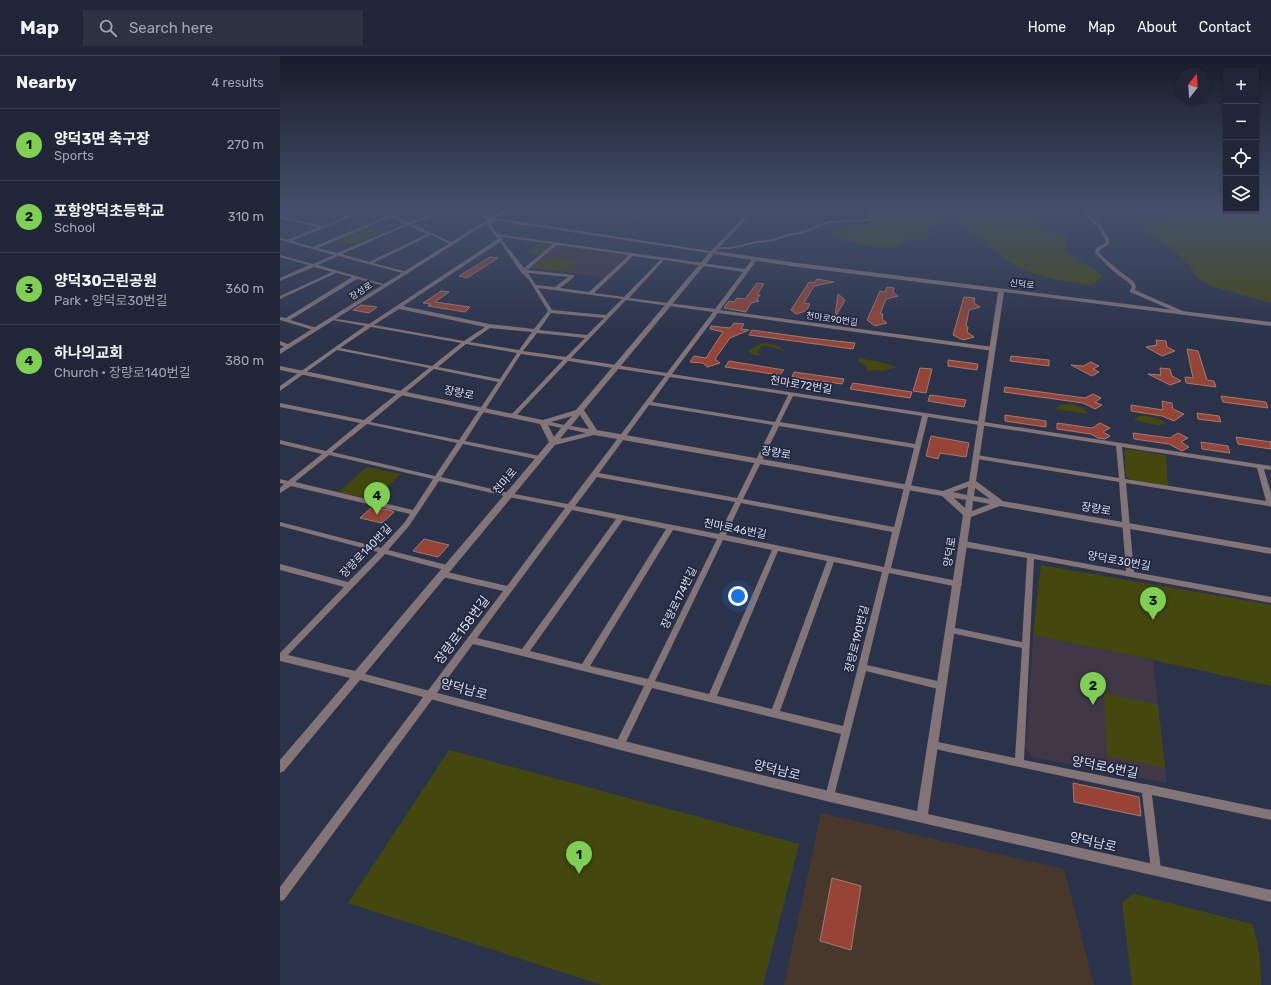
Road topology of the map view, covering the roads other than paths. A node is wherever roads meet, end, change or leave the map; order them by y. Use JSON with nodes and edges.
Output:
{"nodes":[{"id":1,"x":385,"y":254,"type":"edge"},
{"id":2,"x":433,"y":254,"type":"edge"},
{"id":3,"x":476,"y":254,"type":"edge"},
{"id":4,"x":511,"y":254,"type":"edge"},
{"id":5,"x":543,"y":254,"type":"edge"},
{"id":6,"x":628,"y":254,"type":"edge"},
{"id":7,"x":702,"y":254,"type":"edge"},
{"id":8,"x":712,"y":254,"type":"edge"},
{"id":9,"x":727,"y":254,"type":"edge"},
{"id":10,"x":1098,"y":254,"type":"edge"},
{"id":11,"x":339,"y":255,"type":"joint"},
{"id":12,"x":632,"y":255,"type":"junction"},
{"id":13,"x":280,"y":256,"type":"edge"},
{"id":14,"x":730,"y":256,"type":"junction"},
{"id":15,"x":755,"y":259,"type":"junction"},
{"id":16,"x":662,"y":260,"type":"junction"},
{"id":17,"x":707,"y":260,"type":"junction"},
{"id":18,"x":368,"y":262,"type":"junction"},
{"id":19,"x":313,"y":265,"type":"junction"},
{"id":20,"x":702,"y":265,"type":"junction"},
{"id":21,"x":523,"y":271,"type":"junction"},
{"id":22,"x":746,"y":271,"type":"junction"},
{"id":23,"x":335,"y":272,"type":"junction"},
{"id":24,"x":406,"y":272,"type":"junction"},
{"id":25,"x":280,"y":276,"type":"edge"},
{"id":26,"x":286,"y":277,"type":"junction"},
{"id":27,"x":356,"y":277,"type":"junction"},
{"id":28,"x":280,"y":280,"type":"edge"},
{"id":29,"x":385,"y":285,"type":"junction"},
{"id":30,"x":534,"y":286,"type":"junction"},
{"id":31,"x":556,"y":290,"type":"junction"},
{"id":32,"x":1001,"y":290,"type":"junction"},
{"id":33,"x":590,"y":294,"type":"junction"},
{"id":34,"x":280,"y":298,"type":"edge"},
{"id":35,"x":625,"y":299,"type":"junction"},
{"id":36,"x":669,"y":305,"type":"junction"},
{"id":37,"x":398,"y":308,"type":"junction"},
{"id":38,"x":550,"y":311,"type":"junction"},
{"id":39,"x":716,"y":311,"type":"junction"},
{"id":40,"x":1183,"y":313,"type":"junction"},
{"id":41,"x":607,"y":317,"type":"junction"},
{"id":42,"x":280,"y":318,"type":"edge"},
{"id":43,"x":332,"y":318,"type":"junction"},
{"id":44,"x":286,"y":320,"type":"junction"},
{"id":45,"x":1271,"y":324,"type":"edge"},
{"id":46,"x":370,"y":326,"type":"junction"},
{"id":47,"x":489,"y":326,"type":"junction"},
{"id":48,"x":315,"y":329,"type":"junction"},
{"id":49,"x":535,"y":330,"type":"junction"},
{"id":50,"x":589,"y":337,"type":"junction"},
{"id":51,"x":280,"y":343,"type":"edge"},
{"id":52,"x":464,"y":343,"type":"junction"},
{"id":53,"x":288,"y":346,"type":"junction"},
{"id":54,"x":338,"y":349,"type":"junction"},
{"id":55,"x":993,"y":349,"type":"junction"},
{"id":56,"x":280,"y":352,"type":"edge"},
{"id":57,"x":520,"y":352,"type":"junction"},
{"id":58,"x":568,"y":359,"type":"junction"},
{"id":59,"x":433,"y":367,"type":"junction"},
{"id":60,"x":618,"y":367,"type":"junction"},
{"id":61,"x":280,"y":368,"type":"edge"},
{"id":62,"x":301,"y":373,"type":"junction"},
{"id":63,"x":668,"y":375,"type":"junction"},
{"id":64,"x":502,"y":381,"type":"junction"},
{"id":65,"x":280,"y":389,"type":"edge"},
{"id":66,"x":401,"y":393,"type":"junction"},
{"id":67,"x":792,"y":394,"type":"junction"},
{"id":68,"x":647,"y":403,"type":"junction"},
{"id":69,"x":280,"y":405,"type":"edge"},
{"id":70,"x":482,"y":409,"type":"junction"},
{"id":71,"x":581,"y":411,"type":"junction"},
{"id":72,"x":925,"y":415,"type":"junction"},
{"id":73,"x":513,"y":416,"type":"junction"},
{"id":74,"x":364,"y":422,"type":"junction"},
{"id":75,"x":543,"y":423,"type":"junction"},
{"id":76,"x":981,"y":423,"type":"junction"},
{"id":77,"x":776,"y":424,"type":"junction"},
{"id":78,"x":566,"y":428,"type":"junction"},
{"id":79,"x":595,"y":433,"type":"junction"},
{"id":80,"x":621,"y":437,"type":"junction"},
{"id":81,"x":461,"y":441,"type":"junction"},
{"id":82,"x":280,"y":442,"type":"edge"},
{"id":83,"x":553,"y":443,"type":"junction"},
{"id":84,"x":1119,"y":444,"type":"junction"},
{"id":85,"x":916,"y":446,"type":"junction"},
{"id":86,"x":327,"y":452,"type":"junction"},
{"id":87,"x":977,"y":457,"type":"junction"},
{"id":88,"x":540,"y":458,"type":"junction"},
{"id":89,"x":758,"y":461,"type":"junction"},
{"id":90,"x":1260,"y":466,"type":"junction"},
{"id":91,"x":1271,"y":468,"type":"edge"},
{"id":92,"x":594,"y":474,"type":"junction"},
{"id":93,"x":438,"y":478,"type":"junction"},
{"id":94,"x":280,"y":481,"type":"edge"},
{"id":95,"x":1122,"y":481,"type":"junction"},
{"id":96,"x":973,"y":482,"type":"junction"},
{"id":97,"x":290,"y":483,"type":"junction"},
{"id":98,"x":907,"y":487,"type":"junction"},
{"id":99,"x":280,"y":491,"type":"edge"},
{"id":100,"x":944,"y":494,"type":"junction"},
{"id":101,"x":509,"y":495,"type":"junction"},
{"id":102,"x":971,"y":498,"type":"junction"},
{"id":103,"x":738,"y":501,"type":"junction"},
{"id":104,"x":1000,"y":504,"type":"junction"},
{"id":105,"x":1271,"y":505,"type":"edge"},
{"id":106,"x":569,"y":507,"type":"junction"},
{"id":107,"x":414,"y":513,"type":"junction"},
{"id":108,"x":968,"y":516,"type":"junction"},
{"id":109,"x":621,"y":517,"type":"junction"},
{"id":110,"x":280,"y":524,"type":"edge"},
{"id":111,"x":1127,"y":526,"type":"junction"},
{"id":112,"x":671,"y":527,"type":"junction"},
{"id":113,"x":896,"y":530,"type":"junction"},
{"id":114,"x":721,"y":537,"type":"junction"},
{"id":115,"x":964,"y":544,"type":"junction"},
{"id":116,"x":776,"y":548,"type":"junction"},
{"id":117,"x":384,"y":551,"type":"junction"},
{"id":118,"x":1271,"y":551,"type":"edge"},
{"id":119,"x":1031,"y":556,"type":"junction"},
{"id":120,"x":831,"y":559,"type":"junction"},
{"id":121,"x":280,"y":567,"type":"edge"},
{"id":122,"x":886,"y":570,"type":"junction"},
{"id":123,"x":445,"y":571,"type":"junction"},
{"id":124,"x":1130,"y":574,"type":"junction"},
{"id":125,"x":958,"y":584,"type":"junction"},
{"id":126,"x":349,"y":585,"type":"junction"},
{"id":127,"x":508,"y":589,"type":"junction"},
{"id":128,"x":1271,"y":600,"type":"edge"},
{"id":129,"x":951,"y":630,"type":"junction"},
{"id":130,"x":470,"y":640,"type":"junction"},
{"id":131,"x":1026,"y":646,"type":"junction"},
{"id":132,"x":524,"y":653,"type":"junction"},
{"id":133,"x":280,"y":658,"type":"edge"},
{"id":134,"x":862,"y":667,"type":"junction"},
{"id":135,"x":584,"y":668,"type":"junction"},
{"id":136,"x":358,"y":676,"type":"junction"},
{"id":137,"x":649,"y":683,"type":"junction"},
{"id":138,"x":942,"y":686,"type":"junction"},
{"id":139,"x":430,"y":695,"type":"junction"},
{"id":140,"x":712,"y":698,"type":"junction"},
{"id":141,"x":775,"y":714,"type":"junction"},
{"id":142,"x":846,"y":731,"type":"junction"},
{"id":143,"x":620,"y":745,"type":"junction"},
{"id":144,"x":933,"y":745,"type":"junction"},
{"id":145,"x":1019,"y":763,"type":"junction"},
{"id":146,"x":280,"y":768,"type":"edge"},
{"id":147,"x":1146,"y":788,"type":"junction"},
{"id":148,"x":830,"y":797,"type":"junction"},
{"id":149,"x":1271,"y":815,"type":"edge"},
{"id":150,"x":922,"y":818,"type":"junction"},
{"id":151,"x":1156,"y":870,"type":"junction"},
{"id":152,"x":280,"y":896,"type":"edge"},
{"id":153,"x":1271,"y":896,"type":"edge"}],
"edges":[{"from":1,"to":18,"type":"street"},
{"from":2,"to":24,"type":"street","name":"장성로"},
{"from":3,"to":37,"type":"street"},
{"from":4,"to":21,"type":"street"},
{"from":5,"to":21,"type":"street"},
{"from":6,"to":12,"type":"street"},
{"from":7,"to":17,"type":"street"},
{"from":8,"to":17,"type":"street","name":"천마로"},
{"from":9,"to":14,"type":"street","name":"신덕로"},
{"from":10,"to":40,"type":"street"},
{"from":11,"to":18,"type":"street"},
{"from":11,"to":19,"type":"street"},
{"from":12,"to":16,"type":"street"},
{"from":12,"to":33,"type":"street"},
{"from":13,"to":19,"type":"street"},
{"from":14,"to":15,"type":"street","name":"신덕로"},
{"from":14,"to":17,"type":"street"},
{"from":15,"to":22,"type":"street","name":"장량로158번길"},
{"from":15,"to":32,"type":"street","name":"신덕로"},
{"from":16,"to":20,"type":"street"},
{"from":16,"to":35,"type":"street"},
{"from":17,"to":20,"type":"street","name":"천마로"},
{"from":18,"to":24,"type":"street"},
{"from":19,"to":23,"type":"street"},
{"from":19,"to":26,"type":"street"},
{"from":20,"to":22,"type":"street"},
{"from":20,"to":36,"type":"street","name":"천마로"},
{"from":21,"to":30,"type":"street"},
{"from":21,"to":31,"type":"street"},
{"from":22,"to":39,"type":"street","name":"장량로158번길"},
{"from":23,"to":27,"type":"street"},
{"from":23,"to":34,"type":"street"},
{"from":24,"to":29,"type":"street","name":"장성로"},
{"from":25,"to":26,"type":"street"},
{"from":26,"to":28,"type":"street"},
{"from":27,"to":29,"type":"street"},
{"from":27,"to":44,"type":"street"},
{"from":29,"to":43,"type":"street","name":"장성로"},
{"from":30,"to":31,"type":"street","name":"천마로90번길"},
{"from":30,"to":38,"type":"street"},
{"from":31,"to":33,"type":"street","name":"천마로90번길"},
{"from":32,"to":40,"type":"street","name":"신덕로"},
{"from":32,"to":55,"type":"street","name":"양덕로"},
{"from":33,"to":35,"type":"street","name":"천마로90번길"},
{"from":35,"to":36,"type":"street","name":"천마로90번길"},
{"from":35,"to":41,"type":"street"},
{"from":36,"to":39,"type":"street","name":"천마로90번길"},
{"from":36,"to":60,"type":"street","name":"천마로"},
{"from":37,"to":46,"type":"street"},
{"from":37,"to":47,"type":"street"},
{"from":38,"to":41,"type":"street"},
{"from":38,"to":49,"type":"street","name":"장량로140번길"},
{"from":39,"to":55,"type":"street","name":"천마로90번길"},
{"from":39,"to":63,"type":"street","name":"장량로158번길"},
{"from":40,"to":45,"type":"street","name":"신덕로"},
{"from":41,"to":50,"type":"street"},
{"from":42,"to":44,"type":"street"},
{"from":43,"to":46,"type":"street","name":"천마로72번길"},
{"from":43,"to":48,"type":"street","name":"장성로"},
{"from":44,"to":48,"type":"street"},
{"from":46,"to":52,"type":"street","name":"천마로72번길"},
{"from":46,"to":54,"type":"street"},
{"from":47,"to":49,"type":"street"},
{"from":47,"to":52,"type":"street"},
{"from":48,"to":53,"type":"street","name":"장성로"},
{"from":49,"to":50,"type":"street"},
{"from":49,"to":57,"type":"street","name":"장량로140번길"},
{"from":50,"to":58,"type":"street"},
{"from":51,"to":53,"type":"street"},
{"from":52,"to":57,"type":"street","name":"천마로72번길"},
{"from":52,"to":59,"type":"street"},
{"from":53,"to":56,"type":"street","name":"장성로"},
{"from":54,"to":59,"type":"street"},
{"from":54,"to":62,"type":"street"},
{"from":55,"to":76,"type":"street","name":"양덕로"},
{"from":57,"to":58,"type":"street","name":"천마로72번길"},
{"from":57,"to":64,"type":"street","name":"장량로140번길"},
{"from":58,"to":60,"type":"street","name":"천마로72번길"},
{"from":58,"to":73,"type":"street"},
{"from":59,"to":64,"type":"street"},
{"from":59,"to":66,"type":"street"},
{"from":60,"to":63,"type":"street","name":"천마로72번길"},
{"from":60,"to":71,"type":"street","name":"천마로"},
{"from":61,"to":62,"type":"street","name":"장량로"},
{"from":62,"to":65,"type":"street"},
{"from":62,"to":66,"type":"street","name":"장량로"},
{"from":63,"to":67,"type":"street","name":"천마로72번길"},
{"from":63,"to":68,"type":"street","name":"장량로158번길"},
{"from":64,"to":70,"type":"street","name":"장량로140번길"},
{"from":66,"to":70,"type":"street","name":"장량로"},
{"from":66,"to":74,"type":"street"},
{"from":67,"to":72,"type":"street","name":"천마로72번길"},
{"from":67,"to":77,"type":"street","name":"장량로174번길"},
{"from":68,"to":77,"type":"street"},
{"from":68,"to":80,"type":"street","name":"장량로158번길"},
{"from":69,"to":74,"type":"street"},
{"from":70,"to":73,"type":"street","name":"장량로"},
{"from":70,"to":81,"type":"street","name":"장량로140번길"},
{"from":71,"to":75,"type":"street"},
{"from":71,"to":78,"type":"street","name":"천마로"},
{"from":71,"to":79,"type":"street"},
{"from":72,"to":76,"type":"street","name":"천마로72번길"},
{"from":72,"to":85,"type":"street","name":"장량로190번길"},
{"from":73,"to":75,"type":"street","name":"장량로"},
{"from":74,"to":81,"type":"street"},
{"from":74,"to":86,"type":"street"},
{"from":75,"to":78,"type":"street","name":"장량로"},
{"from":75,"to":83,"type":"street"},
{"from":76,"to":84,"type":"street","name":"천마로72번길"},
{"from":76,"to":87,"type":"street","name":"양덕로"},
{"from":77,"to":85,"type":"street"},
{"from":77,"to":89,"type":"street","name":"장량로174번길"},
{"from":78,"to":79,"type":"street","name":"장량로"},
{"from":78,"to":83,"type":"street","name":"천마로"},
{"from":79,"to":80,"type":"street","name":"장량로"},
{"from":79,"to":83,"type":"street"},
{"from":80,"to":89,"type":"street","name":"장량로"},
{"from":80,"to":92,"type":"street","name":"장량로158번길"},
{"from":81,"to":88,"type":"street"},
{"from":81,"to":93,"type":"street","name":"장량로140번길"},
{"from":82,"to":86,"type":"street","name":"천마로46번길"},
{"from":83,"to":88,"type":"street","name":"천마로"},
{"from":84,"to":90,"type":"street","name":"천마로72번길"},
{"from":84,"to":95,"type":"street"},
{"from":85,"to":98,"type":"street","name":"장량로190번길"},
{"from":86,"to":93,"type":"street","name":"천마로46번길"},
{"from":86,"to":97,"type":"street"},
{"from":87,"to":95,"type":"street"},
{"from":87,"to":96,"type":"street","name":"양덕로"},
{"from":88,"to":101,"type":"street","name":"천마로"},
{"from":89,"to":98,"type":"street","name":"장량로"},
{"from":89,"to":103,"type":"street","name":"장량로174번길"},
{"from":90,"to":91,"type":"street","name":"천마로72번길"},
{"from":90,"to":105,"type":"street"},
{"from":92,"to":103,"type":"street"},
{"from":92,"to":106,"type":"street","name":"장량로158번길"},
{"from":93,"to":101,"type":"street","name":"천마로46번길"},
{"from":93,"to":107,"type":"street","name":"장량로140번길"},
{"from":94,"to":97,"type":"street"},
{"from":95,"to":105,"type":"street"},
{"from":95,"to":111,"type":"street"},
{"from":96,"to":100,"type":"street"},
{"from":96,"to":102,"type":"street","name":"양덕로"},
{"from":96,"to":104,"type":"street"},
{"from":97,"to":99,"type":"street"},
{"from":97,"to":107,"type":"street"},
{"from":98,"to":100,"type":"street","name":"장량로"},
{"from":98,"to":113,"type":"street","name":"장량로190번길"},
{"from":100,"to":102,"type":"street","name":"장량로"},
{"from":100,"to":108,"type":"street"},
{"from":101,"to":106,"type":"street","name":"천마로46번길"},
{"from":101,"to":123,"type":"street","name":"천마로"},
{"from":102,"to":104,"type":"street","name":"장량로"},
{"from":102,"to":108,"type":"street","name":"양덕로"},
{"from":103,"to":113,"type":"street"},
{"from":103,"to":114,"type":"street","name":"장량로174번길"},
{"from":104,"to":108,"type":"street"},
{"from":104,"to":111,"type":"street","name":"장량로"},
{"from":106,"to":109,"type":"street","name":"천마로46번길"},
{"from":106,"to":127,"type":"street","name":"장량로158번길"},
{"from":107,"to":117,"type":"street","name":"장량로140번길"},
{"from":108,"to":115,"type":"street","name":"양덕로"},
{"from":109,"to":112,"type":"street","name":"천마로46번길"},
{"from":109,"to":132,"type":"street"},
{"from":110,"to":117,"type":"street"},
{"from":111,"to":118,"type":"street","name":"장량로"},
{"from":111,"to":124,"type":"street"},
{"from":112,"to":114,"type":"street","name":"천마로46번길"},
{"from":112,"to":135,"type":"street"},
{"from":113,"to":122,"type":"street","name":"장량로190번길"},
{"from":114,"to":116,"type":"street","name":"천마로46번길"},
{"from":114,"to":137,"type":"street","name":"장량로174번길"},
{"from":115,"to":119,"type":"street","name":"양덕로30번길"},
{"from":115,"to":125,"type":"street","name":"양덕로"},
{"from":116,"to":120,"type":"street","name":"천마로46번길"},
{"from":116,"to":140,"type":"street"},
{"from":117,"to":123,"type":"street"},
{"from":117,"to":126,"type":"street","name":"장량로140번길"},
{"from":119,"to":124,"type":"street","name":"양덕로30번길"},
{"from":119,"to":131,"type":"street"},
{"from":120,"to":122,"type":"street","name":"천마로46번길"},
{"from":120,"to":141,"type":"street"},
{"from":121,"to":126,"type":"street"},
{"from":122,"to":125,"type":"street","name":"천마로46번길"},
{"from":122,"to":134,"type":"street","name":"장량로190번길"},
{"from":123,"to":127,"type":"street"},
{"from":123,"to":136,"type":"street","name":"천마로"},
{"from":124,"to":128,"type":"street","name":"양덕로30번길"},
{"from":125,"to":129,"type":"street","name":"양덕로"},
{"from":126,"to":133,"type":"street","name":"장량로140번길"},
{"from":127,"to":130,"type":"street","name":"장량로158번길"},
{"from":129,"to":131,"type":"street"},
{"from":129,"to":138,"type":"street","name":"양덕로"},
{"from":130,"to":132,"type":"street"},
{"from":130,"to":139,"type":"street","name":"장량로158번길"},
{"from":131,"to":145,"type":"street"},
{"from":132,"to":135,"type":"street"},
{"from":133,"to":136,"type":"street","name":"양덕남로"},
{"from":134,"to":138,"type":"street"},
{"from":134,"to":142,"type":"street","name":"장량로190번길"},
{"from":135,"to":137,"type":"street"},
{"from":136,"to":139,"type":"street","name":"양덕남로"},
{"from":136,"to":146,"type":"street","name":"천마로"},
{"from":137,"to":140,"type":"street"},
{"from":137,"to":143,"type":"street","name":"장량로174번길"},
{"from":138,"to":144,"type":"street","name":"양덕로"},
{"from":139,"to":143,"type":"street","name":"양덕남로"},
{"from":139,"to":152,"type":"street","name":"장량로158번길"},
{"from":140,"to":141,"type":"street"},
{"from":141,"to":142,"type":"street"},
{"from":142,"to":148,"type":"street","name":"장량로190번길"},
{"from":143,"to":148,"type":"street","name":"양덕남로"},
{"from":144,"to":145,"type":"street","name":"양덕로6번길"},
{"from":144,"to":150,"type":"street","name":"양덕로"},
{"from":145,"to":147,"type":"street","name":"양덕로6번길"},
{"from":147,"to":149,"type":"street","name":"양덕로6번길"},
{"from":147,"to":151,"type":"street"},
{"from":148,"to":150,"type":"street","name":"양덕남로"},
{"from":150,"to":151,"type":"street","name":"양덕남로"},
{"from":151,"to":153,"type":"street","name":"양덕남로"}]}
